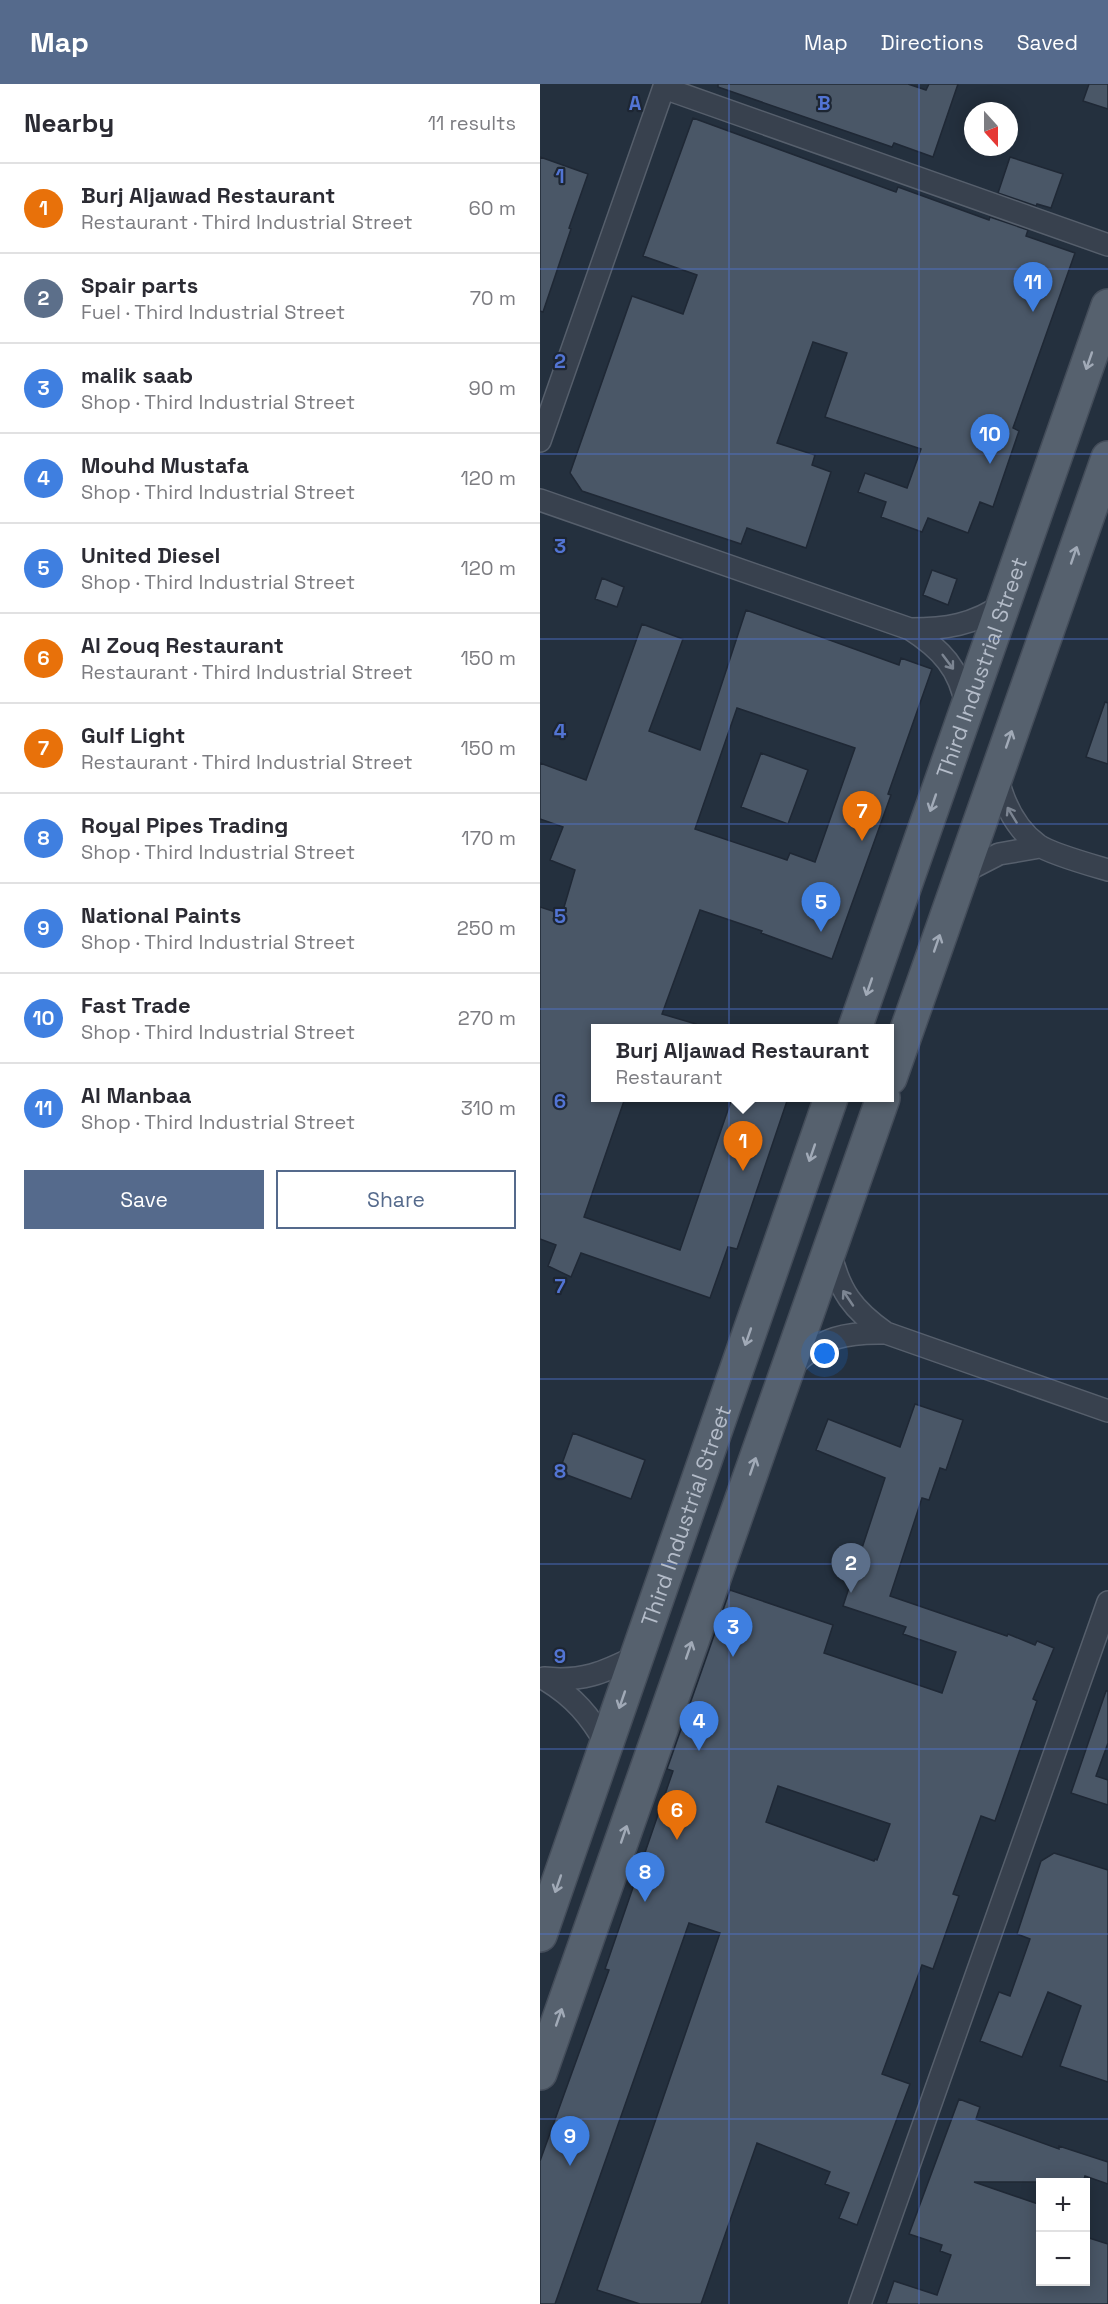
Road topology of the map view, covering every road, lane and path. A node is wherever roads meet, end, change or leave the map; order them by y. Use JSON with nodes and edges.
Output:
{"nodes":[{"id":1,"x":665,"y":86,"type":"edge"},
{"id":2,"x":1108,"y":244,"type":"edge"},
{"id":3,"x":1108,"y":306,"type":"edge"},
{"id":4,"x":540,"y":441,"type":"edge"},
{"id":5,"x":1108,"y":458,"type":"edge"},
{"id":6,"x":540,"y":500,"type":"edge"},
{"id":7,"x":1003,"y":604,"type":"junction"},
{"id":8,"x":910,"y":629,"type":"junction"},
{"id":9,"x":967,"y":707,"type":"junction"},
{"id":10,"x":997,"y":775,"type":"junction"},
{"id":11,"x":1040,"y":847,"type":"junction"},
{"id":12,"x":1108,"y":870,"type":"edge"},
{"id":13,"x":962,"y":873,"type":"junction"},
{"id":14,"x":857,"y":1024,"type":"edge"},
{"id":15,"x":894,"y":1066,"type":"edge"},
{"id":16,"x":830,"y":1102,"type":"edge"},
{"id":17,"x":882,"y":1102,"type":"edge"},
{"id":18,"x":830,"y":1249,"type":"junction"},
{"id":19,"x":886,"y":1333,"type":"junction"},
{"id":20,"x":786,"y":1374,"type":"junction"},
{"id":21,"x":1108,"y":1411,"type":"edge"},
{"id":22,"x":1108,"y":1602,"type":"edge"},
{"id":23,"x":637,"y":1656,"type":"junction"},
{"id":24,"x":542,"y":1678,"type":"edge"},
{"id":25,"x":606,"y":1744,"type":"junction"},
{"id":26,"x":540,"y":1935,"type":"edge"},
{"id":27,"x":540,"y":2073,"type":"edge"},
{"id":28,"x":860,"y":2304,"type":"edge"}],
"edges":[{"from":1,"to":2,"type":"street"},
{"from":1,"to":4,"type":"street"},
{"from":3,"to":7,"type":"main road","name":"Third Industrial Street","one_way":true},
{"from":10,"to":5,"type":"main road","one_way":true},
{"from":6,"to":8,"type":"street"},
{"from":7,"to":8,"type":"street"},
{"from":7,"to":9,"type":"main road","name":"Third Industrial Street"},
{"from":8,"to":9,"type":"street","one_way":true},
{"from":9,"to":14,"type":"main road","name":"Third Industrial Street","one_way":true},
{"from":11,"to":10,"type":"street","one_way":true},
{"from":10,"to":13,"type":"main road"},
{"from":11,"to":12,"type":"street"},
{"from":11,"to":13,"type":"street"},
{"from":15,"to":13,"type":"main road","one_way":true},
{"from":16,"to":23,"type":"main road","name":"Third Industrial Street","one_way":true},
{"from":17,"to":18,"type":"main road","name":"Third Industrial Street"},
{"from":19,"to":18,"type":"street","one_way":true},
{"from":18,"to":20,"type":"main road","name":"Third Industrial Street"},
{"from":19,"to":20,"type":"street"},
{"from":19,"to":21,"type":"street"},
{"from":27,"to":20,"type":"main road","name":"Third Industrial Street","one_way":true},
{"from":22,"to":28,"type":"street"},
{"from":23,"to":24,"type":"street"},
{"from":23,"to":25,"type":"main road","name":"Third Industrial Street","one_way":true},
{"from":24,"to":25,"type":"street"},
{"from":25,"to":26,"type":"main road","name":"Third Industrial Street","one_way":true}]}
